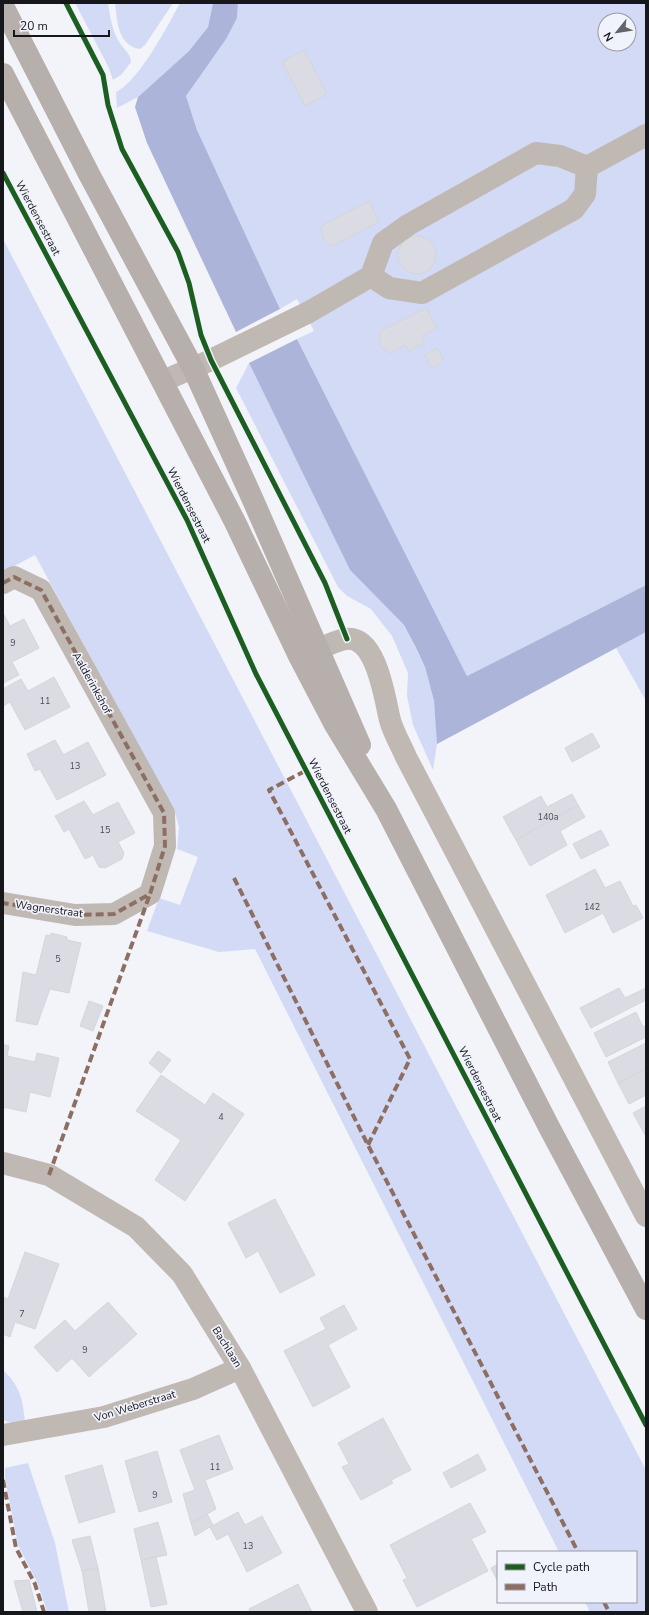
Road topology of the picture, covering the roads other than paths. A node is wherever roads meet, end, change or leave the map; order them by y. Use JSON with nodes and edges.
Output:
{"nodes":[{"id":1,"x":3,"y":6,"type":"edge"},
{"id":2,"x":3,"y":74,"type":"edge"},
{"id":3,"x":646,"y":135,"type":"edge"},
{"id":4,"x":587,"y":167,"type":"junction"},
{"id":5,"x":371,"y":276,"type":"junction"},
{"id":6,"x":193,"y":368,"type":"junction"},
{"id":7,"x":163,"y":381,"type":"junction"},
{"id":8,"x":3,"y":583,"type":"edge"},
{"id":9,"x":309,"y":654,"type":"junction"},
{"id":10,"x":164,"y":813,"type":"joint"},
{"id":11,"x":3,"y":903,"type":"edge"},
{"id":12,"x":3,"y":1163,"type":"edge"},
{"id":13,"x":646,"y":1216,"type":"edge"},
{"id":14,"x":646,"y":1309,"type":"edge"},
{"id":15,"x":240,"y":1368,"type":"junction"},
{"id":16,"x":3,"y":1435,"type":"edge"},
{"id":17,"x":367,"y":1612,"type":"edge"}],
"edges":[{"from":1,"to":6,"type":"main road"},
{"from":2,"to":7,"type":"main road"},
{"from":3,"to":4,"type":"street"},
{"from":4,"to":5,"type":"street"},
{"from":4,"to":5,"type":"street"},
{"from":5,"to":6,"type":"street"},
{"from":6,"to":7,"type":"street"},
{"from":6,"to":9,"type":"main road"},
{"from":7,"to":9,"type":"main road"},
{"from":8,"to":10,"type":"street","name":"Aalderinkshof"},
{"from":9,"to":13,"type":"street"},
{"from":9,"to":14,"type":"main road"},
{"from":10,"to":11,"type":"street","name":"Wagnerstraat"},
{"from":12,"to":15,"type":"street","name":"Bachlaan"},
{"from":15,"to":16,"type":"street","name":"Von Weberstraat"},
{"from":15,"to":17,"type":"street","name":"Bachlaan"}]}
